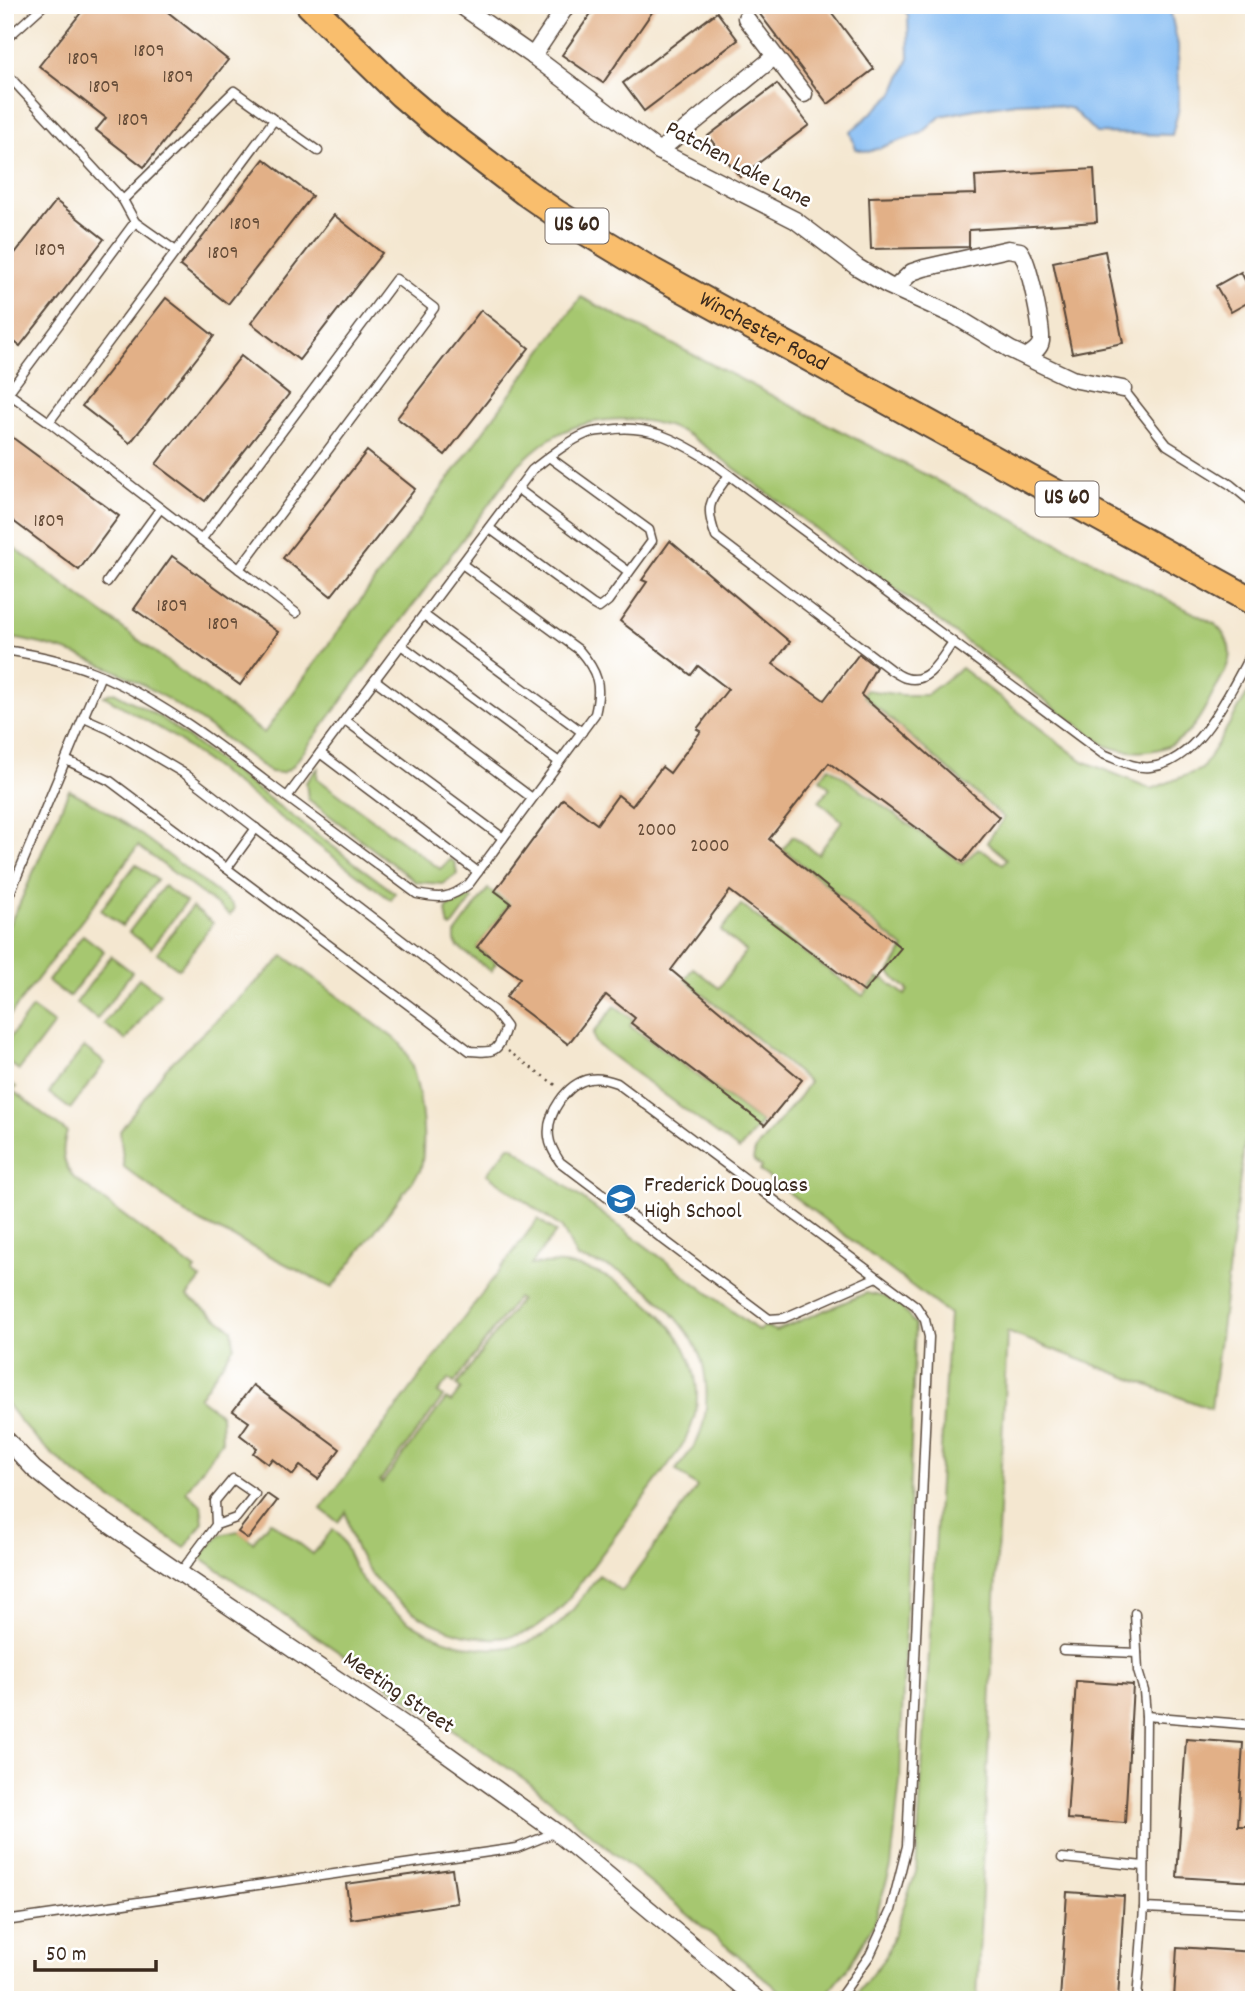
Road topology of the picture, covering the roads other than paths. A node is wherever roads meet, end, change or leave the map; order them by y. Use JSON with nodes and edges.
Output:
{"nodes":[{"id":1,"x":44,"y":5,"type":"edge"},
{"id":2,"x":310,"y":5,"type":"edge"},
{"id":3,"x":460,"y":5,"type":"edge"},
{"id":4,"x":567,"y":5,"type":"edge"},
{"id":5,"x":746,"y":18,"type":"dead end"},
{"id":6,"x":5,"y":40,"type":"edge"},
{"id":7,"x":533,"y":56,"type":"junction"},
{"id":8,"x":774,"y":57,"type":"junction"},
{"id":9,"x":5,"y":72,"type":"edge"},
{"id":10,"x":804,"y":94,"type":"dead end"},
{"id":11,"x":274,"y":120,"type":"junction"},
{"id":12,"x":318,"y":151,"type":"dead end"},
{"id":13,"x":659,"y":151,"type":"junction"},
{"id":14,"x":124,"y":200,"type":"junction"},
{"id":15,"x":135,"y":222,"type":"junction"},
{"id":16,"x":176,"y":251,"type":"junction"},
{"id":17,"x":895,"y":288,"type":"junction"},
{"id":18,"x":1026,"y":357,"type":"junction"},
{"id":19,"x":1123,"y":389,"type":"joint"},
{"id":20,"x":7,"y":392,"type":"edge"},
{"id":21,"x":49,"y":422,"type":"junction"},
{"id":22,"x":549,"y":457,"type":"junction"},
{"id":23,"x":729,"y":475,"type":"junction"},
{"id":24,"x":518,"y":489,"type":"junction"},
{"id":25,"x":1254,"y":504,"type":"edge"},
{"id":26,"x":160,"y":509,"type":"junction"},
{"id":27,"x":489,"y":528,"type":"junction"},
{"id":28,"x":201,"y":540,"type":"junction"},
{"id":29,"x":462,"y":564,"type":"junction"},
{"id":30,"x":239,"y":569,"type":"junction"},
{"id":31,"x":629,"y":572,"type":"junction"},
{"id":32,"x":107,"y":582,"type":"dead end"},
{"id":33,"x":1254,"y":602,"type":"edge"},
{"id":34,"x":296,"y":613,"type":"dead end"},
{"id":35,"x":424,"y":615,"type":"junction"},
{"id":36,"x":953,"y":642,"type":"junction"},
{"id":37,"x":401,"y":645,"type":"junction"},
{"id":38,"x":1254,"y":648,"type":"edge"},
{"id":39,"x":5,"y":650,"type":"edge"},
{"id":40,"x":101,"y":675,"type":"junction"},
{"id":41,"x":375,"y":680,"type":"junction"},
{"id":42,"x":84,"y":718,"type":"junction"},
{"id":43,"x":345,"y":720,"type":"junction"},
{"id":44,"x":582,"y":732,"type":"junction"},
{"id":45,"x":320,"y":753,"type":"junction"},
{"id":46,"x":66,"y":760,"type":"junction"},
{"id":47,"x":559,"y":762,"type":"junction"},
{"id":48,"x":287,"y":797,"type":"junction"},
{"id":49,"x":533,"y":798,"type":"junction"},
{"id":50,"x":256,"y":828,"type":"junction"},
{"id":51,"x":503,"y":838,"type":"junction"},
{"id":52,"x":227,"y":869,"type":"junction"},
{"id":53,"x":478,"y":872,"type":"junction"},
{"id":54,"x":5,"y":905,"type":"edge"},
{"id":55,"x":877,"y":1277,"type":"junction"},
{"id":56,"x":5,"y":1438,"type":"edge"},
{"id":57,"x":216,"y":1524,"type":"junction"},
{"id":58,"x":180,"y":1573,"type":"junction"},
{"id":59,"x":1135,"y":1612,"type":"dead end"},
{"id":60,"x":1063,"y":1650,"type":"dead end"},
{"id":61,"x":1137,"y":1653,"type":"junction"},
{"id":62,"x":1146,"y":1716,"type":"junction"},
{"id":63,"x":1254,"y":1725,"type":"edge"},
{"id":64,"x":556,"y":1832,"type":"junction"},
{"id":65,"x":1062,"y":1858,"type":"dead end"},
{"id":66,"x":1144,"y":1866,"type":"junction"},
{"id":67,"x":1144,"y":1908,"type":"junction"},
{"id":68,"x":1254,"y":1913,"type":"edge"},
{"id":69,"x":5,"y":1921,"type":"edge"},
{"id":70,"x":758,"y":2000,"type":"edge"},
{"id":71,"x":838,"y":2000,"type":"edge"},
{"id":72,"x":1137,"y":2000,"type":"edge"}],
"edges":[{"from":1,"to":6,"type":"lane"},
{"from":2,"to":33,"type":"highway","name":"Winchester Road","number":"US 60"},
{"from":3,"to":7,"type":"street","name":"Patchen Lake Lane"},
{"from":4,"to":7,"type":"street"},
{"from":5,"to":8,"type":"street"},
{"from":7,"to":13,"type":"street","name":"Patchen Lake Lane"},
{"from":8,"to":10,"type":"street"},
{"from":8,"to":13,"type":"street"},
{"from":9,"to":14,"type":"lane"},
{"from":11,"to":12,"type":"lane"},
{"from":11,"to":14,"type":"lane"},
{"from":11,"to":16,"type":"lane"},
{"from":13,"to":17,"type":"street","name":"Patchen Lake Lane"},
{"from":14,"to":15,"type":"lane"},
{"from":15,"to":16,"type":"lane"},
{"from":15,"to":20,"type":"lane"},
{"from":16,"to":21,"type":"lane"},
{"from":17,"to":18,"type":"street","name":"Patchen Lake Lane"},
{"from":17,"to":18,"type":"street"},
{"from":18,"to":19,"type":"street","name":"Patchen Lake Lane"},
{"from":19,"to":25,"type":"lane"},
{"from":20,"to":21,"type":"lane"},
{"from":21,"to":26,"type":"lane"},
{"from":22,"to":23,"type":"lane"},
{"from":22,"to":24,"type":"lane"},
{"from":22,"to":31,"type":"lane"},
{"from":23,"to":36,"type":"lane"},
{"from":23,"to":36,"type":"lane"},
{"from":24,"to":27,"type":"lane"},
{"from":24,"to":31,"type":"lane"},
{"from":26,"to":28,"type":"lane"},
{"from":26,"to":32,"type":"lane"},
{"from":27,"to":29,"type":"lane"},
{"from":27,"to":31,"type":"lane"},
{"from":28,"to":30,"type":"lane"},
{"from":28,"to":30,"type":"lane"},
{"from":29,"to":35,"type":"lane"},
{"from":29,"to":44,"type":"lane"},
{"from":30,"to":34,"type":"lane"},
{"from":35,"to":37,"type":"lane"},
{"from":35,"to":44,"type":"lane"},
{"from":36,"to":38,"type":"lane"},
{"from":37,"to":41,"type":"lane"},
{"from":37,"to":47,"type":"lane"},
{"from":39,"to":40,"type":"lane"},
{"from":40,"to":42,"type":"lane"},
{"from":40,"to":48,"type":"lane"},
{"from":41,"to":43,"type":"lane"},
{"from":41,"to":49,"type":"lane"},
{"from":42,"to":46,"type":"lane"},
{"from":42,"to":50,"type":"lane"},
{"from":43,"to":45,"type":"lane"},
{"from":43,"to":51,"type":"lane"},
{"from":44,"to":47,"type":"lane"},
{"from":45,"to":48,"type":"lane"},
{"from":45,"to":53,"type":"lane"},
{"from":46,"to":52,"type":"lane"},
{"from":46,"to":54,"type":"lane"},
{"from":47,"to":49,"type":"lane"},
{"from":48,"to":53,"type":"lane"},
{"from":49,"to":51,"type":"lane"},
{"from":50,"to":52,"type":"lane"},
{"from":50,"to":52,"type":"lane"},
{"from":51,"to":53,"type":"lane"},
{"from":55,"to":55,"type":"lane"},
{"from":55,"to":71,"type":"lane"},
{"from":56,"to":58,"type":"street","name":"Meeting Street"},
{"from":57,"to":57,"type":"lane"},
{"from":57,"to":58,"type":"lane"},
{"from":58,"to":64,"type":"street","name":"Meeting Street"},
{"from":59,"to":61,"type":"lane"},
{"from":60,"to":61,"type":"lane"},
{"from":61,"to":62,"type":"lane"},
{"from":62,"to":63,"type":"lane"},
{"from":62,"to":66,"type":"lane"},
{"from":64,"to":69,"type":"lane"},
{"from":64,"to":70,"type":"street","name":"Meeting Street"},
{"from":65,"to":66,"type":"lane"},
{"from":66,"to":67,"type":"lane"},
{"from":67,"to":68,"type":"lane"},
{"from":67,"to":72,"type":"lane"}]}
